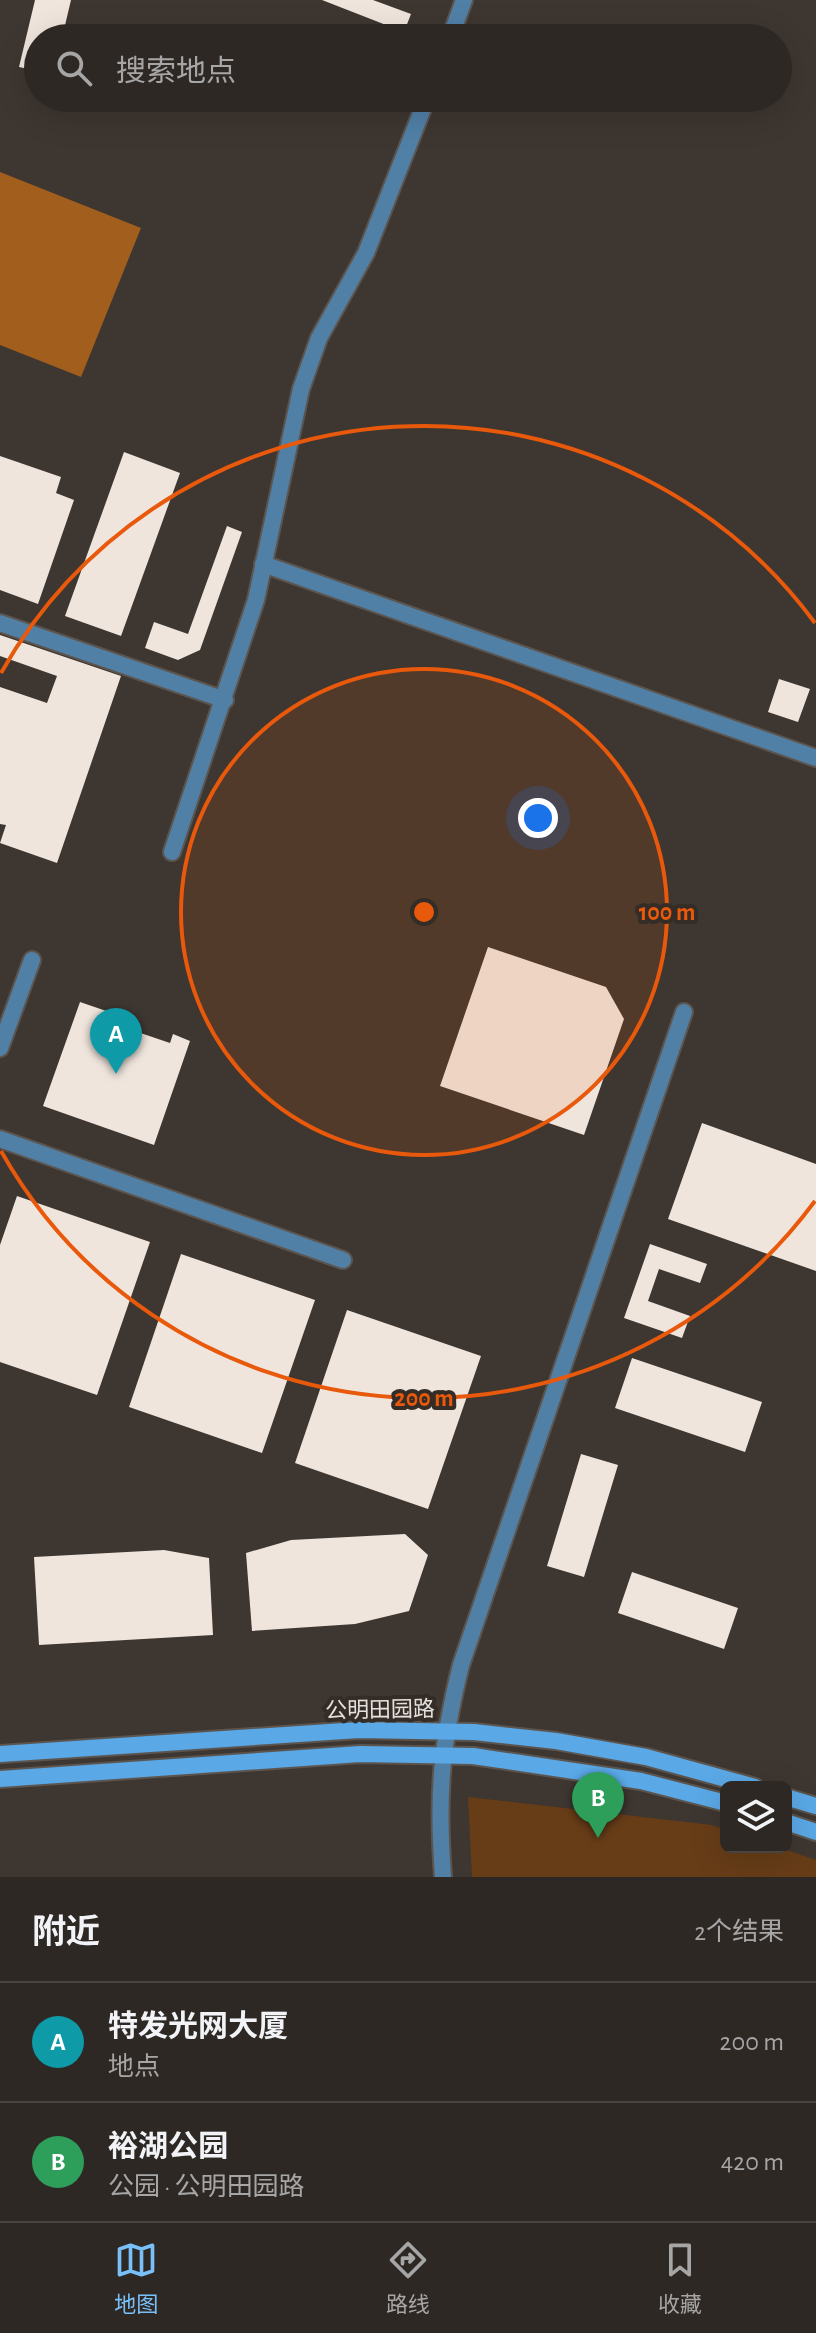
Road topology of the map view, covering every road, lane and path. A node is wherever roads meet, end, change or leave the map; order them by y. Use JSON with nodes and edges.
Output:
{"nodes":[{"id":1,"x":464,"y":0,"type":"edge"},
{"id":2,"x":455,"y":24,"type":"edge"},
{"id":3,"x":421,"y":112,"type":"edge"},
{"id":4,"x":263,"y":564,"type":"junction"},
{"id":5,"x":0,"y":623,"type":"edge"},
{"id":6,"x":225,"y":700,"type":"junction"},
{"id":7,"x":816,"y":758,"type":"edge"},
{"id":8,"x":172,"y":852,"type":"dead end"},
{"id":9,"x":32,"y":960,"type":"dead end"},
{"id":10,"x":684,"y":1012,"type":"dead end"},
{"id":11,"x":0,"y":1048,"type":"edge"},
{"id":12,"x":0,"y":1139,"type":"edge"},
{"id":13,"x":343,"y":1260,"type":"dead end"},
{"id":14,"x":445,"y":1731,"type":"junction"},
{"id":15,"x":0,"y":1754,"type":"edge"},
{"id":16,"x":442,"y":1755,"type":"junction"},
{"id":17,"x":0,"y":1779,"type":"edge"},
{"id":18,"x":731,"y":1781,"type":"edge"},
{"id":19,"x":792,"y":1799,"type":"edge"},
{"id":20,"x":720,"y":1801,"type":"edge"},
{"id":21,"x":816,"y":1806,"type":"edge"},
{"id":22,"x":792,"y":1824,"type":"edge"},
{"id":23,"x":816,"y":1832,"type":"edge"},
{"id":24,"x":443,"y":1877,"type":"edge"}],
"edges":[{"from":1,"to":2,"type":"street"},
{"from":3,"to":4,"type":"street"},
{"from":4,"to":6,"type":"street"},
{"from":4,"to":7,"type":"street"},
{"from":5,"to":6,"type":"street"},
{"from":6,"to":8,"type":"street"},
{"from":9,"to":11,"type":"street"},
{"from":10,"to":14,"type":"street"},
{"from":12,"to":13,"type":"street"},
{"from":14,"to":15,"type":"street","name":"公明田园路"},
{"from":14,"to":16,"type":"street"},
{"from":14,"to":18,"type":"street","name":"公明田园路"},
{"from":16,"to":17,"type":"street","name":"公明田园路"},
{"from":16,"to":20,"type":"street","name":"公明田园路"},
{"from":16,"to":24,"type":"street"},
{"from":19,"to":21,"type":"street"},
{"from":22,"to":23,"type":"street"}]}
